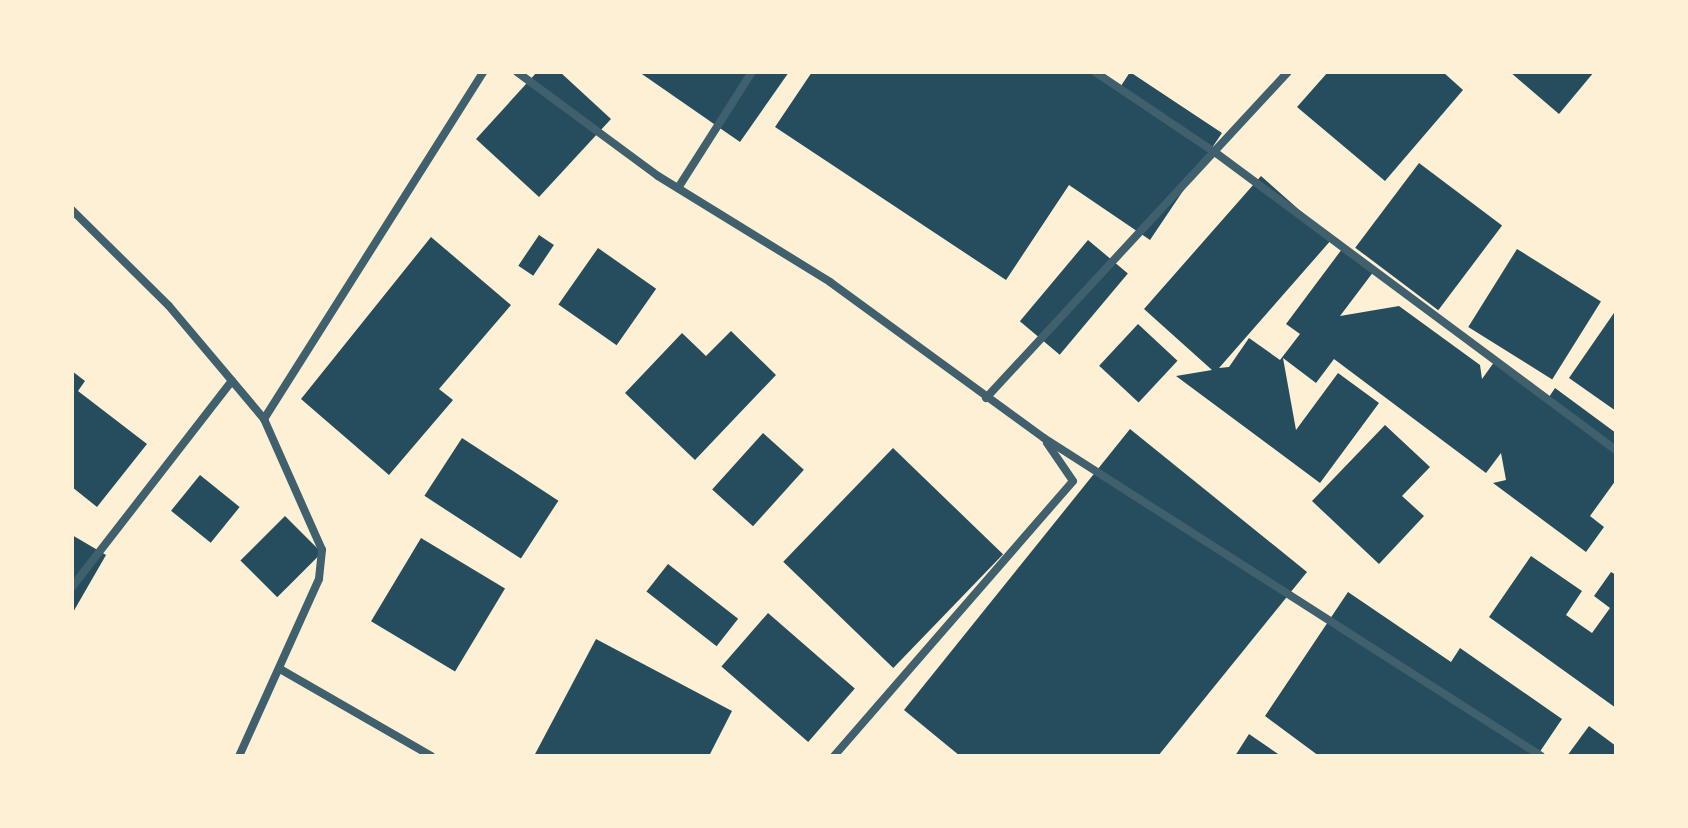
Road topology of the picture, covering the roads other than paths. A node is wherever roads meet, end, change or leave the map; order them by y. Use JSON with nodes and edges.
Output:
{"nodes":[{"id":1,"x":483,"y":72,"type":"edge"},
{"id":2,"x":517,"y":72,"type":"edge"},
{"id":3,"x":752,"y":72,"type":"edge"},
{"id":4,"x":1095,"y":72,"type":"edge"},
{"id":5,"x":1288,"y":72,"type":"edge"},
{"id":6,"x":1216,"y":153,"type":"junction"},
{"id":7,"x":678,"y":188,"type":"junction"},
{"id":8,"x":72,"y":210,"type":"edge"},
{"id":9,"x":232,"y":381,"type":"junction"},
{"id":10,"x":986,"y":398,"type":"junction"},
{"id":11,"x":264,"y":419,"type":"junction"},
{"id":12,"x":1044,"y":438,"type":"junction"},
{"id":13,"x":1616,"y":450,"type":"edge"},
{"id":14,"x":72,"y":587,"type":"edge"},
{"id":15,"x":280,"y":669,"type":"junction"},
{"id":16,"x":239,"y":756,"type":"edge"},
{"id":17,"x":431,"y":756,"type":"edge"},
{"id":18,"x":834,"y":756,"type":"edge"},
{"id":19,"x":1541,"y":756,"type":"edge"}],
"edges":[{"from":1,"to":11,"type":"street"},
{"from":2,"to":7,"type":"street"},
{"from":3,"to":7,"type":"street"},
{"from":4,"to":6,"type":"street"},
{"from":5,"to":6,"type":"street"},
{"from":6,"to":10,"type":"street"},
{"from":6,"to":13,"type":"street"},
{"from":7,"to":10,"type":"street"},
{"from":8,"to":9,"type":"street"},
{"from":9,"to":11,"type":"street"},
{"from":9,"to":14,"type":"street"},
{"from":10,"to":12,"type":"street"},
{"from":11,"to":15,"type":"street"},
{"from":12,"to":18,"type":"street"},
{"from":12,"to":19,"type":"street"},
{"from":15,"to":16,"type":"street"},
{"from":15,"to":17,"type":"street"}]}
